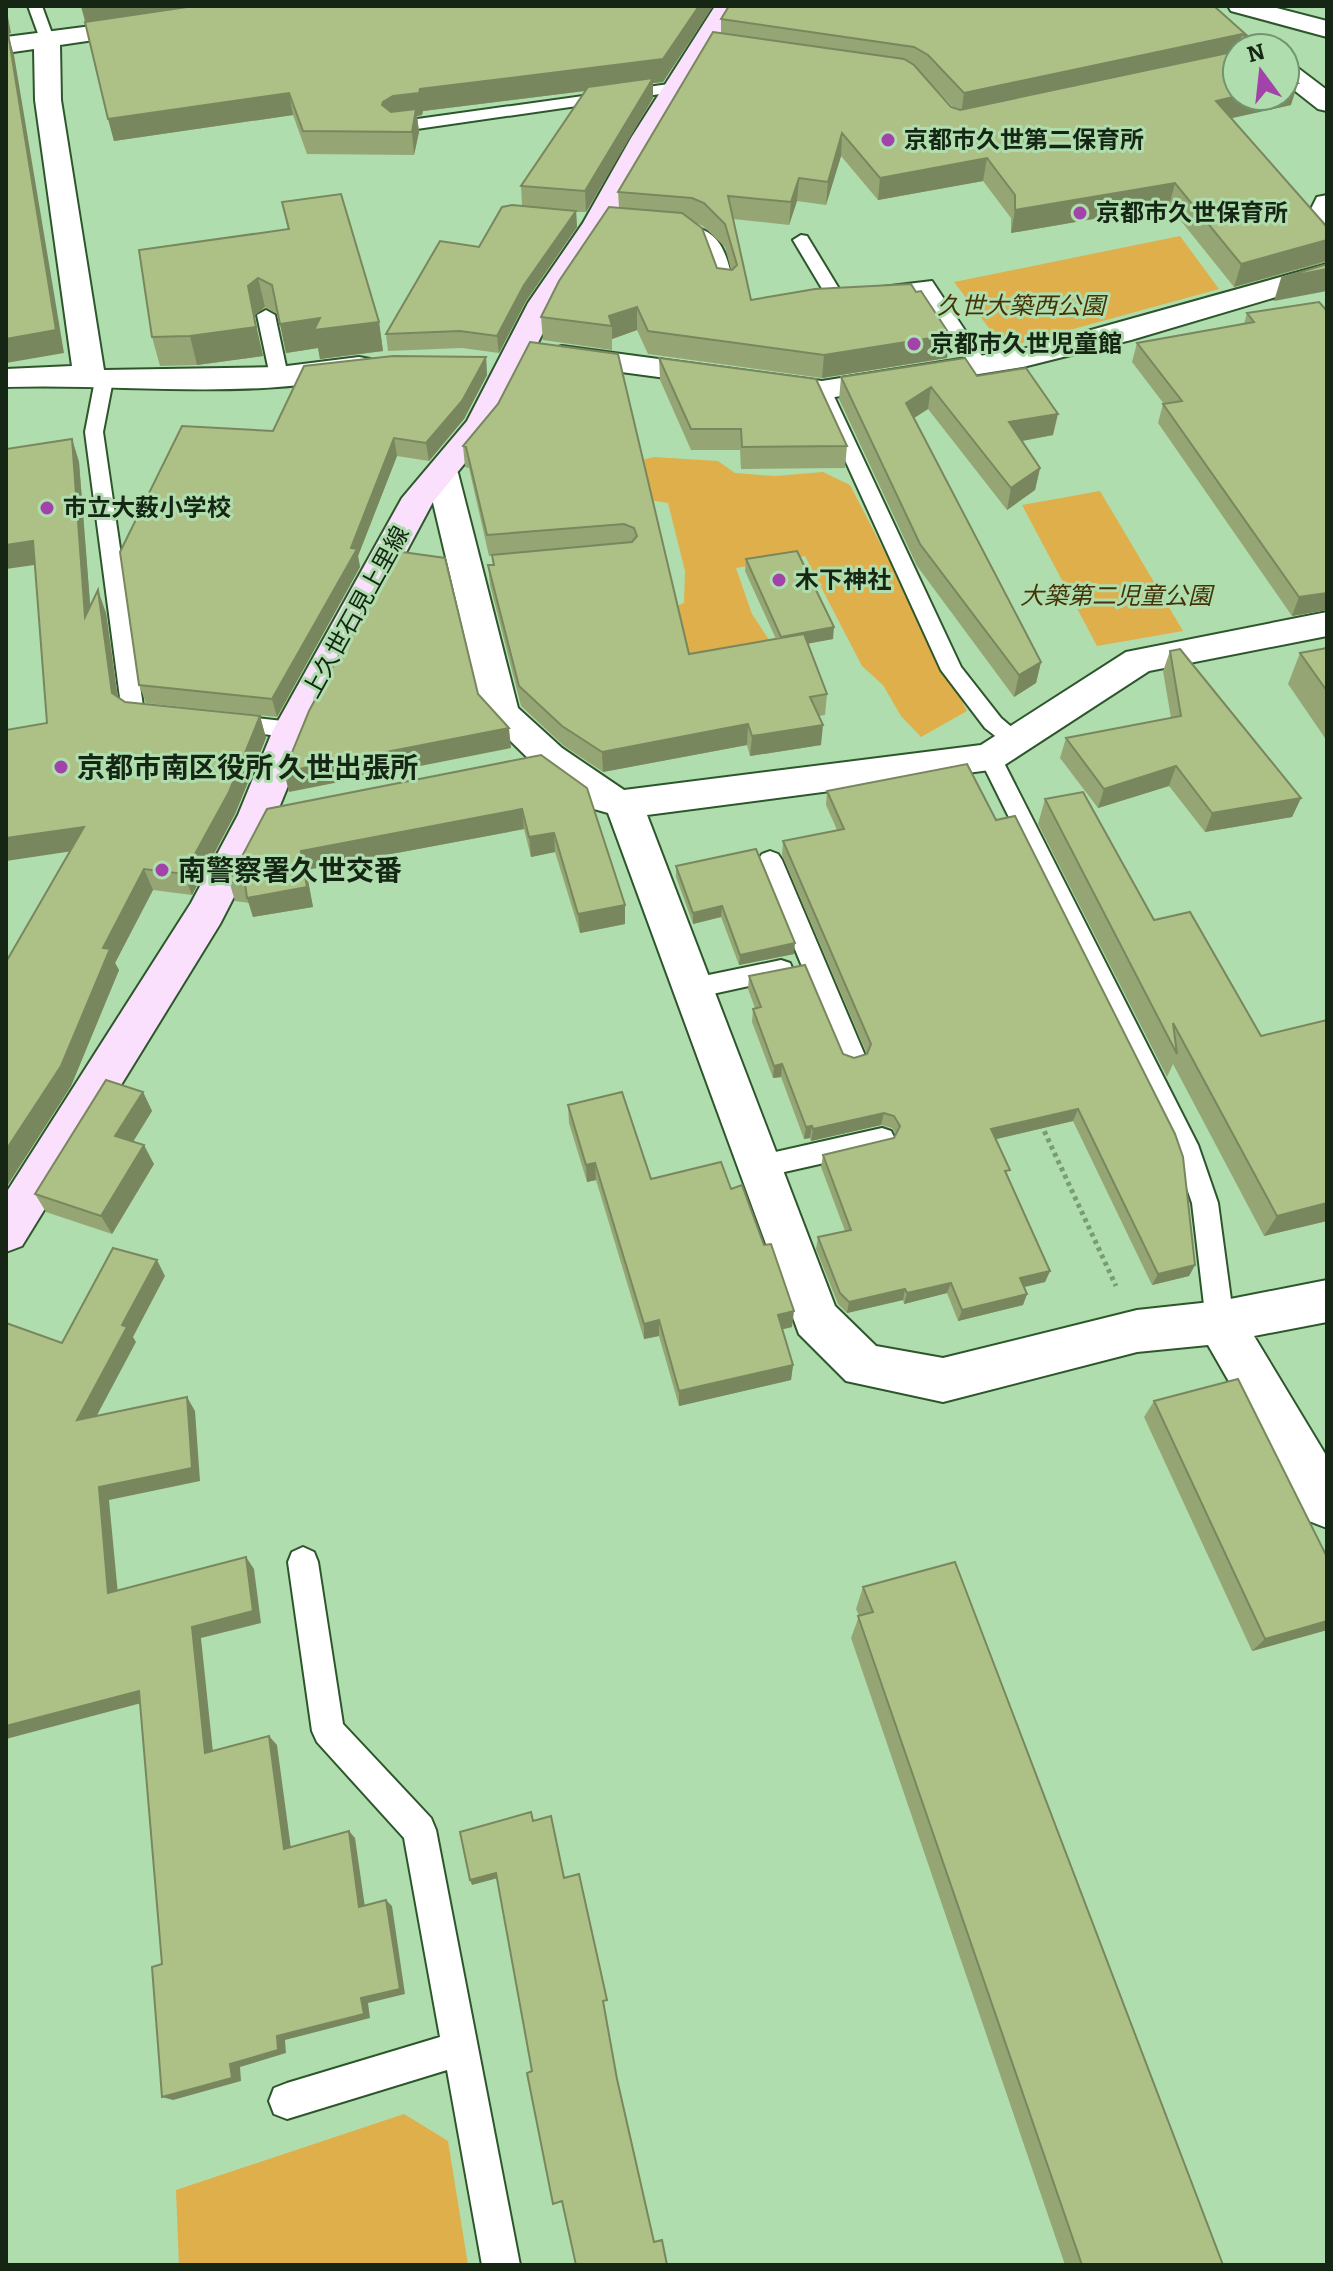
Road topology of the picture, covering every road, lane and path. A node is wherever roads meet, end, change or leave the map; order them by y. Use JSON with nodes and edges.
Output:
{"nodes":[{"id":1,"x":35,"y":6,"type":"edge"},
{"id":2,"x":727,"y":6,"type":"edge"},
{"id":3,"x":1233,"y":17,"type":"edge"},
{"id":4,"x":170,"y":22,"type":"edge"},
{"id":5,"x":1327,"y":29,"type":"edge"},
{"id":6,"x":47,"y":39,"type":"junction"},
{"id":7,"x":6,"y":45,"type":"edge"},
{"id":8,"x":1301,"y":83,"type":"edge"},
{"id":9,"x":676,"y":88,"type":"junction"},
{"id":10,"x":1327,"y":103,"type":"edge"},
{"id":11,"x":396,"y":127,"type":"edge"},
{"id":12,"x":1327,"y":203,"type":"edge"},
{"id":13,"x":656,"y":226,"type":"edge"},
{"id":14,"x":1327,"y":226,"type":"edge"},
{"id":15,"x":801,"y":240,"type":"dead end"},
{"id":16,"x":1327,"y":273,"type":"edge"},
{"id":17,"x":725,"y":286,"type":"edge"},
{"id":18,"x":266,"y":315,"type":"edge"},
{"id":19,"x":516,"y":358,"type":"junction"},
{"id":20,"x":475,"y":361,"type":"edge"},
{"id":21,"x":395,"y":362,"type":"edge"},
{"id":22,"x":979,"y":365,"type":"junction"},
{"id":23,"x":279,"y":376,"type":"junction"},
{"id":24,"x":97,"y":377,"type":"junction"},
{"id":25,"x":6,"y":378,"type":"edge"},
{"id":26,"x":822,"y":390,"type":"junction"},
{"id":27,"x":442,"y":473,"type":"junction"},
{"id":28,"x":1327,"y":624,"type":"edge"},
{"id":29,"x":181,"y":718,"type":"edge"},
{"id":30,"x":212,"y":721,"type":"edge"},
{"id":31,"x":292,"y":730,"type":"junction"},
{"id":32,"x":1003,"y":749,"type":"junction"},
{"id":33,"x":549,"y":757,"type":"junction"},
{"id":34,"x":503,"y":766,"type":"edge"},
{"id":35,"x":624,"y":804,"type":"junction"},
{"id":36,"x":303,"y":805,"type":"edge"},
{"id":37,"x":257,"y":815,"type":"junction"},
{"id":38,"x":770,"y":860,"type":"dead end"},
{"id":39,"x":811,"y":963,"type":"junction"},
{"id":40,"x":694,"y":988,"type":"junction"},
{"id":41,"x":853,"y":1058,"type":"edge"},
{"id":42,"x":1037,"y":1116,"type":"edge"},
{"id":43,"x":882,"y":1139,"type":"edge"},
{"id":44,"x":762,"y":1166,"type":"junction"},
{"id":45,"x":6,"y":1232,"type":"edge"},
{"id":46,"x":1327,"y":1301,"type":"edge"},
{"id":47,"x":1220,"y":1322,"type":"junction"},
{"id":48,"x":1137,"y":1331,"type":"junction"},
{"id":49,"x":1327,"y":1504,"type":"edge"},
{"id":50,"x":303,"y":1562,"type":"dead end"},
{"id":51,"x":461,"y":2048,"type":"junction"},
{"id":52,"x":287,"y":2101,"type":"dead end"},
{"id":53,"x":501,"y":2265,"type":"edge"}],
"edges":[{"from":1,"to":6,"type":"lane"},
{"from":2,"to":9,"type":"main road","name":"上久世石見上里線"},
{"from":3,"to":5,"type":"street"},
{"from":4,"to":6,"type":"street"},
{"from":6,"to":7,"type":"street"},
{"from":6,"to":24,"type":"street"},
{"from":8,"to":10,"type":"street"},
{"from":9,"to":11,"type":"lane"},
{"from":9,"to":19,"type":"main road","name":"上久世石見上里線"},
{"from":12,"to":14,"type":"street"},
{"from":13,"to":17,"type":"lane"},
{"from":15,"to":22,"type":"lane"},
{"from":16,"to":22,"type":"street"},
{"from":18,"to":23,"type":"lane"},
{"from":19,"to":20,"type":"street"},
{"from":19,"to":26,"type":"street"},
{"from":19,"to":27,"type":"main road","name":"上久世石見上里線"},
{"from":21,"to":23,"type":"street"},
{"from":22,"to":26,"type":"street"},
{"from":23,"to":24,"type":"street"},
{"from":24,"to":25,"type":"street"},
{"from":24,"to":29,"type":"lane"},
{"from":26,"to":32,"type":"lane"},
{"from":27,"to":31,"type":"main road","name":"上久世石見上里線"},
{"from":27,"to":33,"type":"street"},
{"from":28,"to":32,"type":"street"},
{"from":30,"to":31,"type":"lane"},
{"from":31,"to":37,"type":"main road","name":"上久世石見上里線"},
{"from":32,"to":35,"type":"street"},
{"from":32,"to":47,"type":"lane"},
{"from":33,"to":34,"type":"street"},
{"from":33,"to":35,"type":"street"},
{"from":35,"to":40,"type":"street"},
{"from":36,"to":37,"type":"street"},
{"from":37,"to":45,"type":"main road","name":"上久世石見上里線"},
{"from":38,"to":39,"type":"lane"},
{"from":39,"to":40,"type":"lane"},
{"from":39,"to":41,"type":"lane"},
{"from":40,"to":44,"type":"street"},
{"from":42,"to":48,"type":"path"},
{"from":43,"to":44,"type":"lane"},
{"from":44,"to":48,"type":"street"},
{"from":46,"to":47,"type":"street"},
{"from":47,"to":48,"type":"street"},
{"from":47,"to":49,"type":"street"},
{"from":50,"to":51,"type":"lane"},
{"from":51,"to":52,"type":"lane"},
{"from":51,"to":53,"type":"lane"}]}
